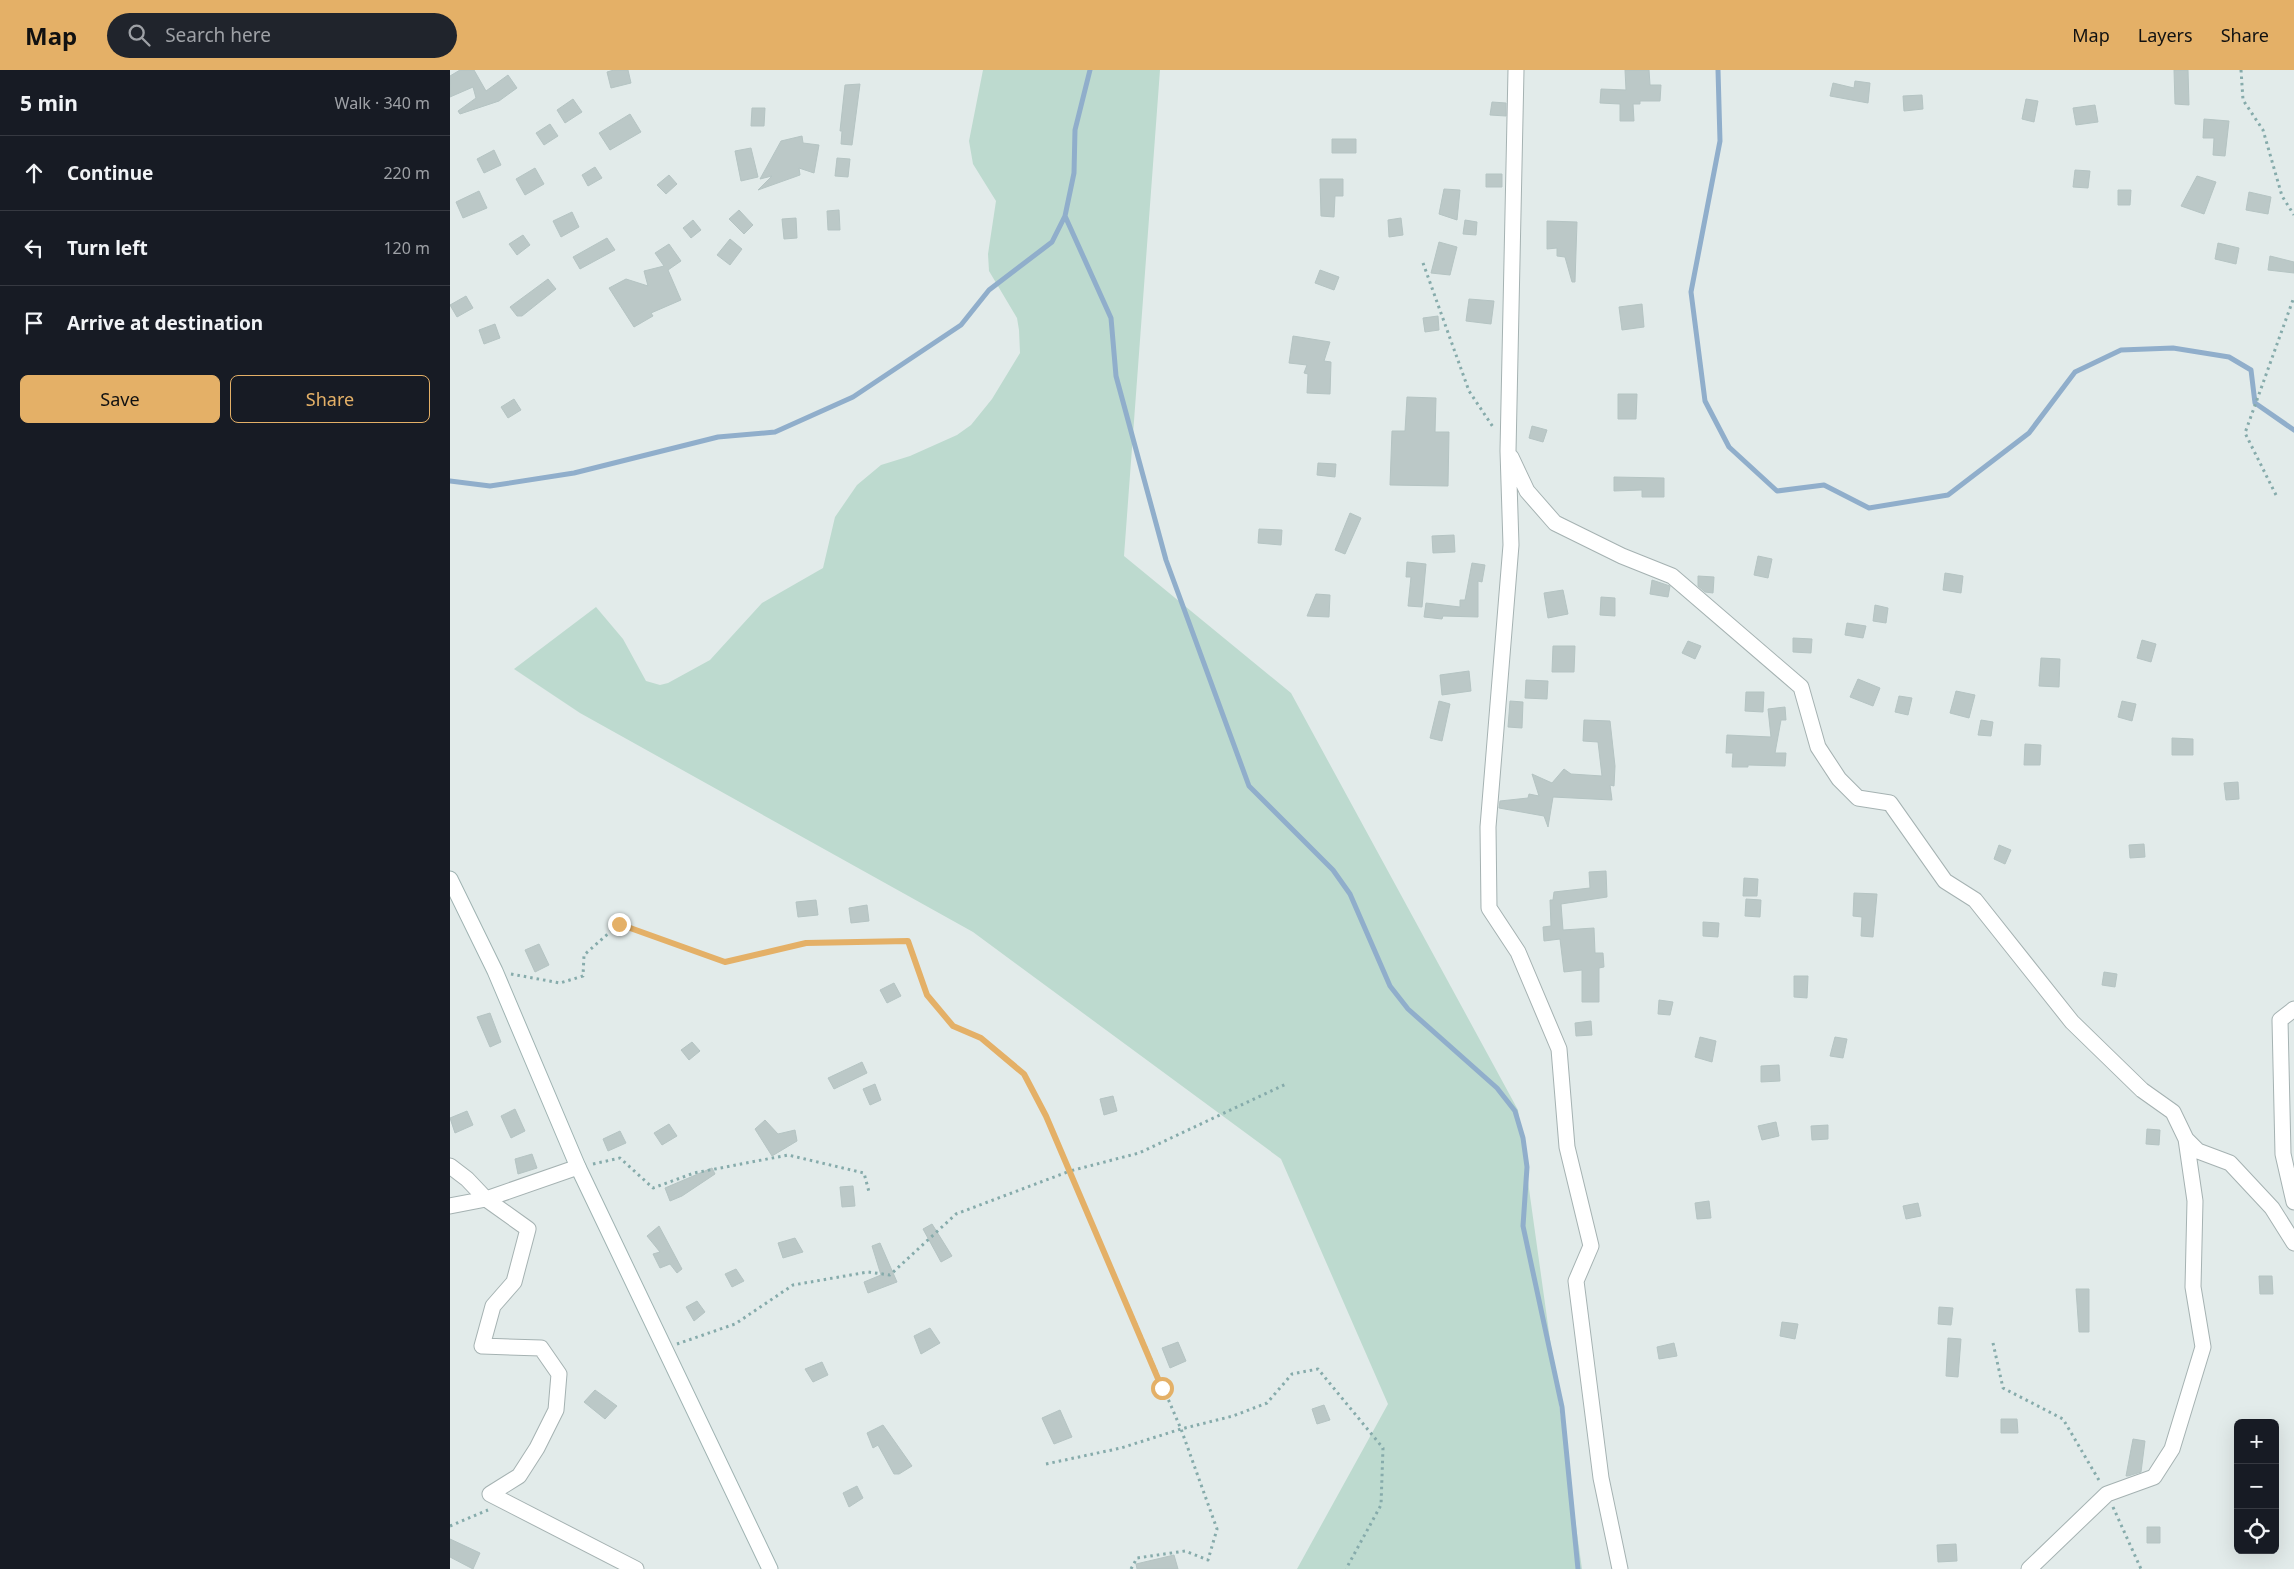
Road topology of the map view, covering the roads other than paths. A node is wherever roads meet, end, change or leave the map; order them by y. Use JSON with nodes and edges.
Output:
{"nodes":[{"id":1,"x":1516,"y":70,"type":"edge"},
{"id":2,"x":1508,"y":451,"type":"junction"},
{"id":3,"x":450,"y":879,"type":"edge"},
{"id":4,"x":2294,"y":1010,"type":"edge"},
{"id":5,"x":2186,"y":1139,"type":"junction"},
{"id":6,"x":450,"y":1166,"type":"edge"},
{"id":7,"x":578,"y":1167,"type":"junction"},
{"id":8,"x":486,"y":1199,"type":"junction"},
{"id":9,"x":2294,"y":1202,"type":"edge"},
{"id":10,"x":450,"y":1206,"type":"edge"},
{"id":11,"x":2294,"y":1243,"type":"edge"},
{"id":12,"x":636,"y":1569,"type":"edge"},
{"id":13,"x":770,"y":1569,"type":"edge"},
{"id":14,"x":1620,"y":1569,"type":"edge"},
{"id":15,"x":2029,"y":1569,"type":"edge"}],
"edges":[{"from":1,"to":2,"type":"street"},
{"from":2,"to":5,"type":"street"},
{"from":2,"to":14,"type":"street"},
{"from":3,"to":7,"type":"street"},
{"from":4,"to":9,"type":"street"},
{"from":5,"to":11,"type":"street"},
{"from":5,"to":15,"type":"street"},
{"from":6,"to":8,"type":"street"},
{"from":7,"to":8,"type":"street"},
{"from":7,"to":13,"type":"street"},
{"from":8,"to":10,"type":"street"},
{"from":8,"to":12,"type":"street"}]}
